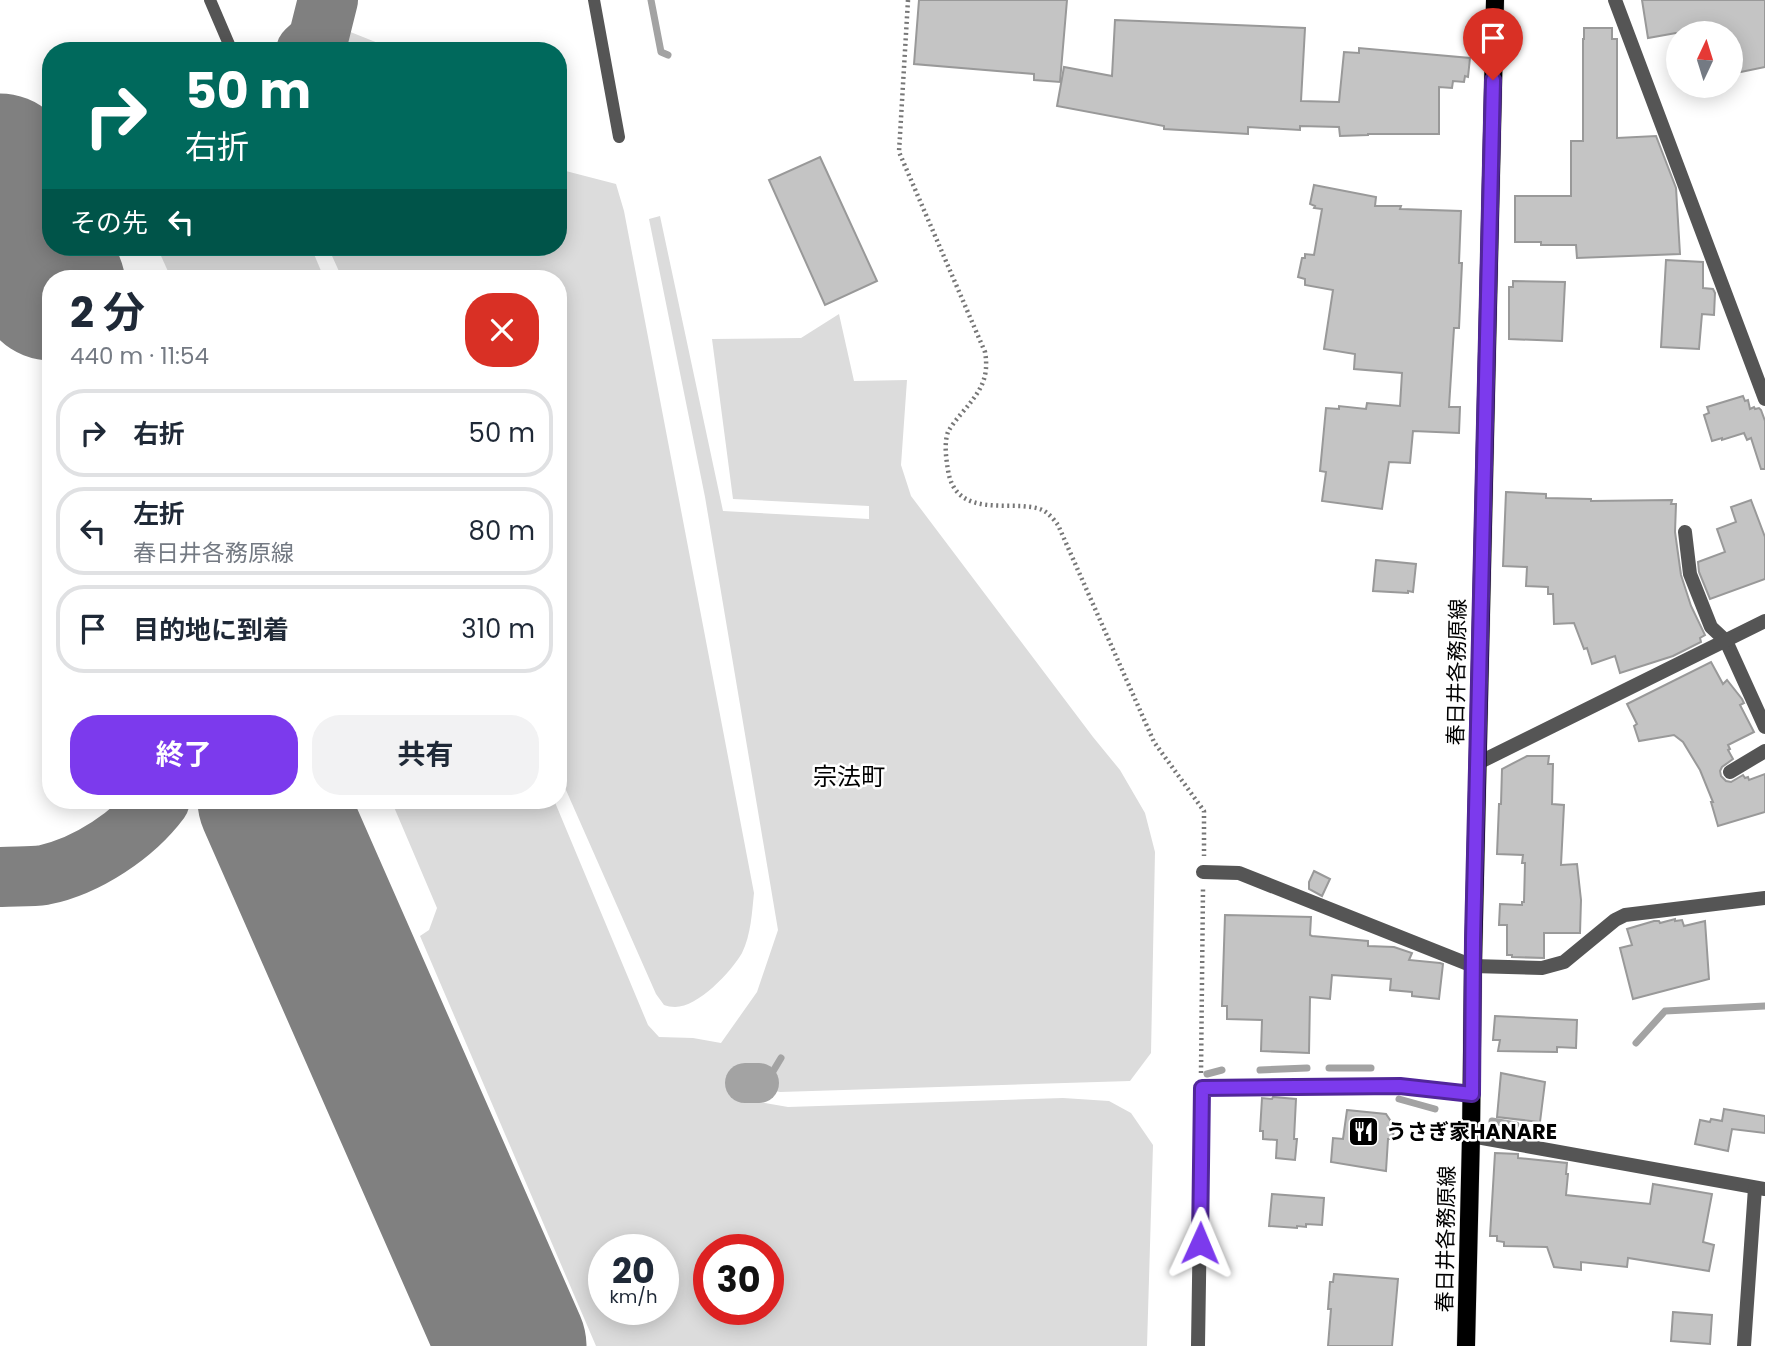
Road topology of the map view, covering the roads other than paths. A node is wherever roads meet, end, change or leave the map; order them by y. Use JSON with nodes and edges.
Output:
{"nodes":[{"id":1,"x":210,"y":0,"type":"edge"},
{"id":2,"x":594,"y":0,"type":"edge"},
{"id":3,"x":1495,"y":0,"type":"edge"},
{"id":4,"x":1615,"y":0,"type":"edge"},
{"id":5,"x":228,"y":42,"type":"edge"},
{"id":6,"x":619,"y":137,"type":"dead end"},
{"id":7,"x":1765,"y":399,"type":"edge"},
{"id":8,"x":1685,"y":532,"type":"dead end"},
{"id":9,"x":1765,"y":621,"type":"edge"},
{"id":10,"x":1726,"y":641,"type":"junction"},
{"id":11,"x":1765,"y":727,"type":"edge"},
{"id":12,"x":1765,"y":751,"type":"edge"},
{"id":13,"x":1478,"y":763,"type":"junction"},
{"id":14,"x":1730,"y":772,"type":"dead end"},
{"id":15,"x":1203,"y":872,"type":"road end"},
{"id":16,"x":1765,"y":898,"type":"edge"},
{"id":17,"x":1473,"y":965,"type":"junction"},
{"id":18,"x":1472,"y":1094,"type":"junction"},
{"id":19,"x":1471,"y":1136,"type":"junction"},
{"id":20,"x":1760,"y":1189,"type":"edge"},
{"id":21,"x":1198,"y":1346,"type":"edge"},
{"id":22,"x":1466,"y":1346,"type":"edge"},
{"id":23,"x":1744,"y":1346,"type":"edge"}],
"edges":[{"from":1,"to":5,"type":"lane"},
{"from":2,"to":6,"type":"lane"},
{"from":3,"to":13,"type":"main road","name":"春日井各務原線"},
{"from":4,"to":7,"type":"street"},
{"from":8,"to":10,"type":"street"},
{"from":9,"to":10,"type":"street"},
{"from":10,"to":11,"type":"street"},
{"from":10,"to":13,"type":"street"},
{"from":12,"to":14,"type":"street"},
{"from":13,"to":17,"type":"main road","name":"春日井各務原線"},
{"from":15,"to":17,"type":"street"},
{"from":16,"to":17,"type":"street"},
{"from":17,"to":18,"type":"main road","name":"春日井各務原線"},
{"from":18,"to":19,"type":"main road","name":"春日井各務原線"},
{"from":18,"to":21,"type":"street"},
{"from":19,"to":20,"type":"street"},
{"from":19,"to":22,"type":"main road","name":"春日井各務原線"},
{"from":20,"to":23,"type":"street"}]}
